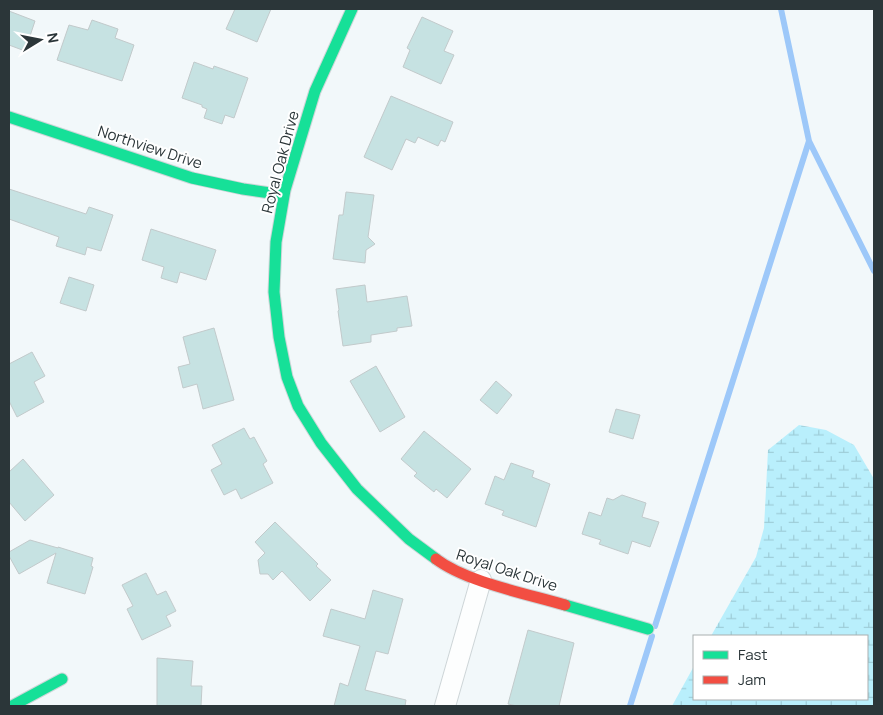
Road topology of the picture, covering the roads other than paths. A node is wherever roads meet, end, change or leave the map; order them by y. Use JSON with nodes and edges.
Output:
{"nodes":[{"id":1,"x":352,"y":9,"type":"edge"},
{"id":2,"x":9,"y":118,"type":"edge"},
{"id":3,"x":284,"y":196,"type":"junction"},
{"id":4,"x":481,"y":580,"type":"junction"},
{"id":5,"x":648,"y":629,"type":"dead end"},
{"id":6,"x":62,"y":679,"type":"dead end"},
{"id":7,"x":12,"y":706,"type":"edge"},
{"id":8,"x":445,"y":706,"type":"edge"}],
"edges":[{"from":1,"to":3,"type":"street","name":"Royal Oak Drive"},
{"from":2,"to":3,"type":"street","name":"Northview Drive"},
{"from":3,"to":4,"type":"street","name":"Royal Oak Drive"},
{"from":4,"to":5,"type":"street","name":"Royal Oak Drive"},
{"from":4,"to":8,"type":"street"},
{"from":6,"to":7,"type":"street"}]}
